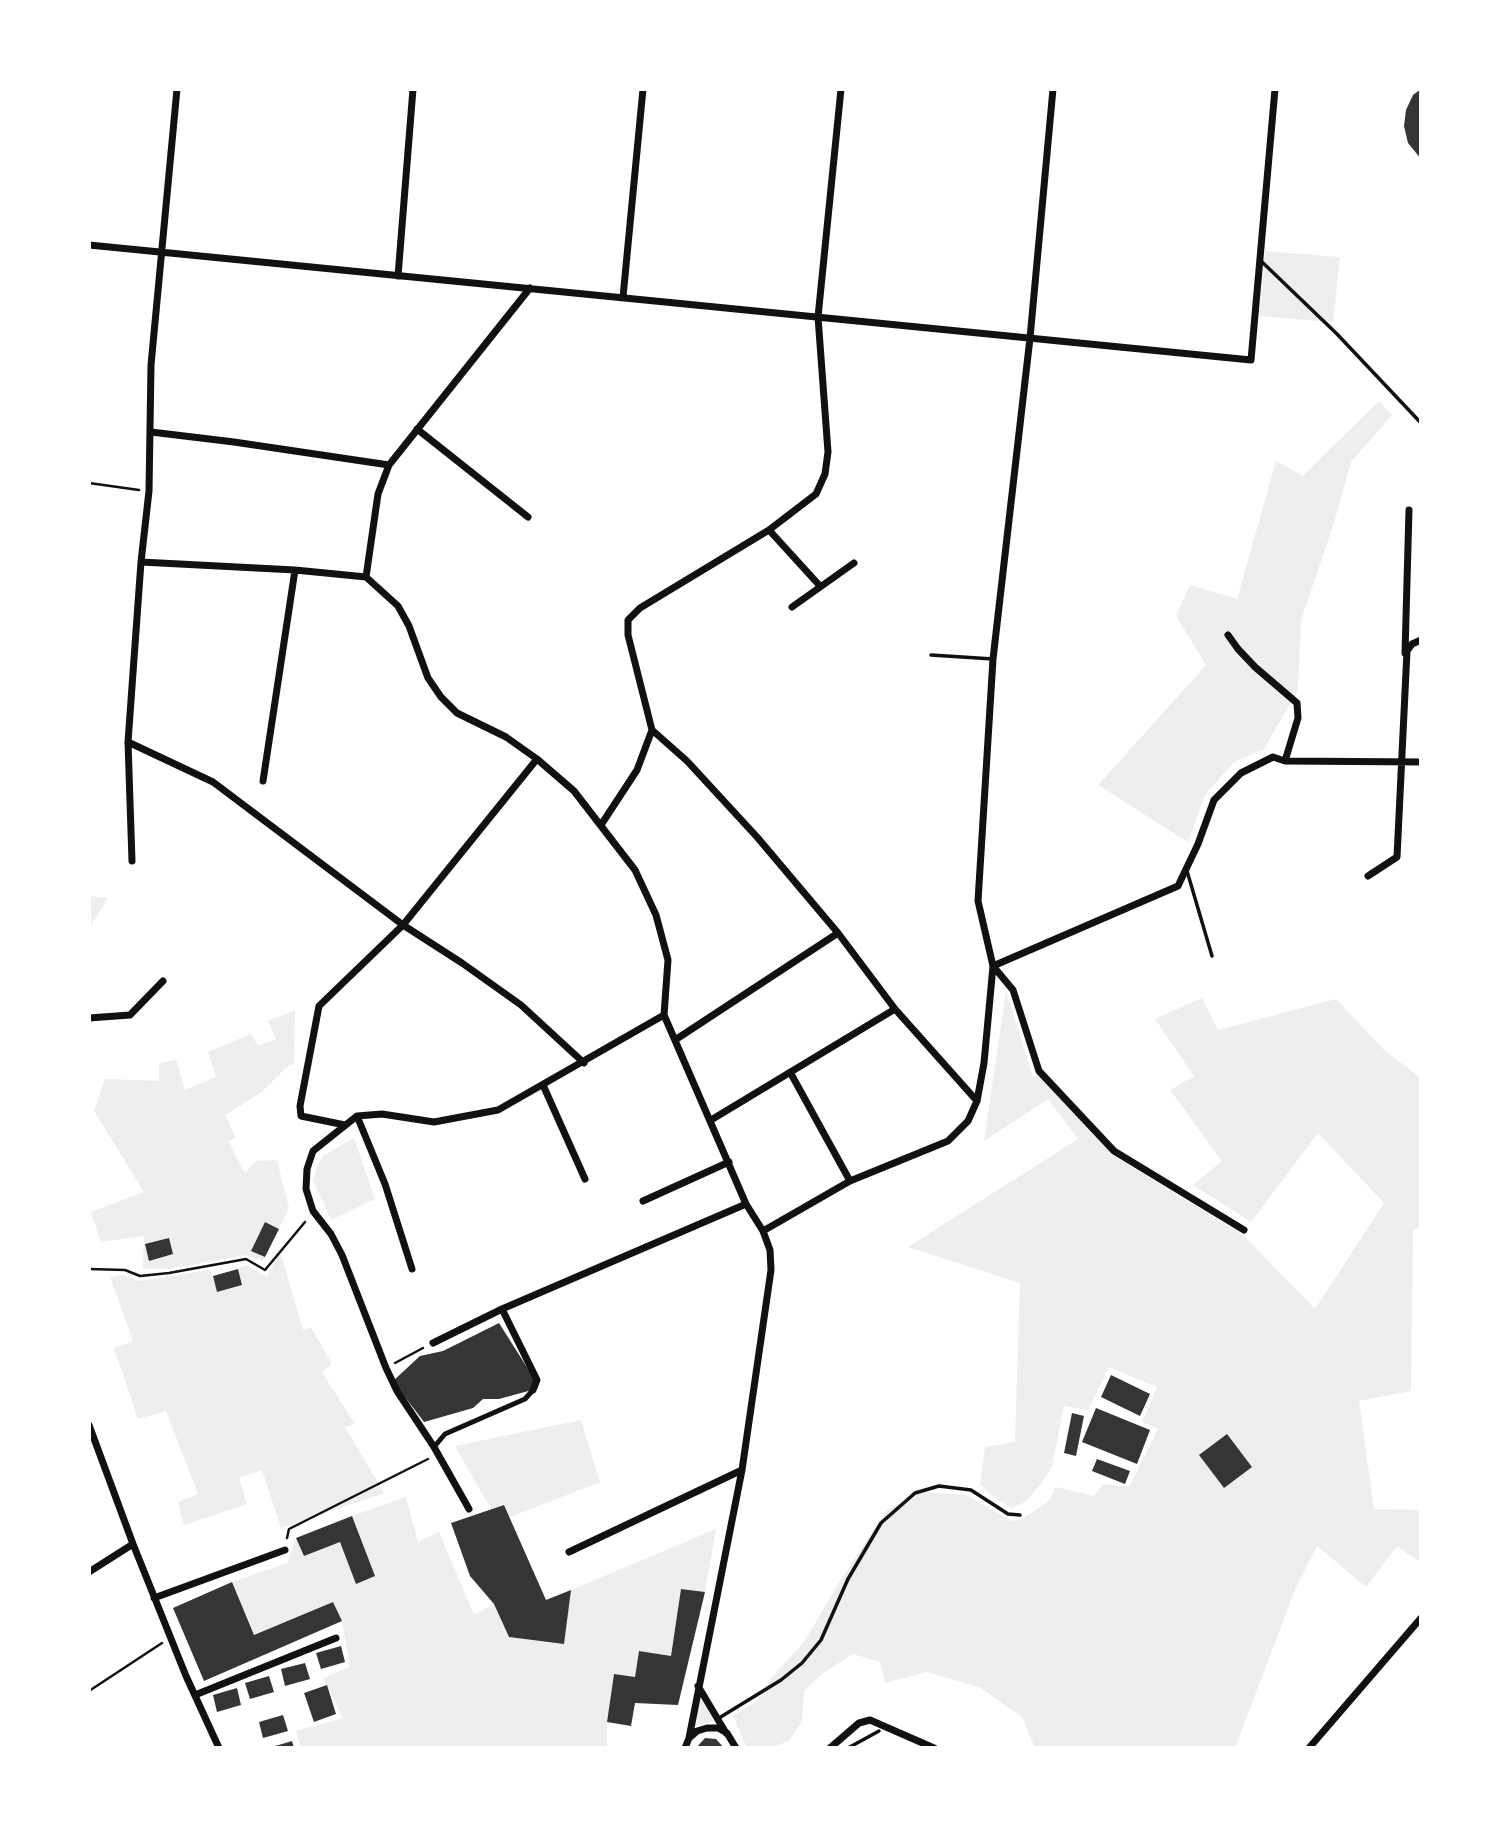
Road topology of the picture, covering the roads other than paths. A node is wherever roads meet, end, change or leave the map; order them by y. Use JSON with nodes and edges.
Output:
{"nodes":[{"id":1,"x":177,"y":89,"type":"edge"},
{"id":2,"x":414,"y":89,"type":"edge"},
{"id":3,"x":643,"y":89,"type":"edge"},
{"id":4,"x":841,"y":89,"type":"edge"},
{"id":5,"x":1053,"y":89,"type":"edge"},
{"id":6,"x":1275,"y":89,"type":"edge"},
{"id":7,"x":89,"y":245,"type":"edge"},
{"id":8,"x":162,"y":253,"type":"junction"},
{"id":9,"x":1259,"y":259,"type":"junction"},
{"id":10,"x":398,"y":276,"type":"junction"},
{"id":11,"x":530,"y":288,"type":"junction"},
{"id":12,"x":624,"y":297,"type":"junction"},
{"id":13,"x":818,"y":317,"type":"junction"},
{"id":14,"x":1030,"y":338,"type":"junction"},
{"id":15,"x":1421,"y":423,"type":"edge"},
{"id":16,"x":416,"y":429,"type":"junction"},
{"id":17,"x":151,"y":432,"type":"junction"},
{"id":18,"x":389,"y":465,"type":"junction"},
{"id":19,"x":1409,"y":510,"type":"dead end"},
{"id":20,"x":528,"y":517,"type":"dead end"},
{"id":21,"x":769,"y":530,"type":"junction"},
{"id":22,"x":141,"y":562,"type":"junction"},
{"id":23,"x":854,"y":563,"type":"dead end"},
{"id":24,"x":295,"y":570,"type":"junction"},
{"id":25,"x":366,"y":577,"type":"junction"},
{"id":26,"x":820,"y":586,"type":"junction"},
{"id":27,"x":792,"y":607,"type":"dead end"},
{"id":28,"x":1228,"y":635,"type":"dead end"},
{"id":29,"x":1421,"y":640,"type":"edge"},
{"id":30,"x":931,"y":655,"type":"dead end"},
{"id":31,"x":993,"y":659,"type":"junction"},
{"id":32,"x":652,"y":730,"type":"junction"},
{"id":33,"x":128,"y":741,"type":"junction"},
{"id":34,"x":537,"y":759,"type":"junction"},
{"id":35,"x":1285,"y":761,"type":"junction"},
{"id":36,"x":1401,"y":762,"type":"junction"},
{"id":37,"x":1421,"y":762,"type":"edge"},
{"id":38,"x":263,"y":781,"type":"dead end"},
{"id":39,"x":601,"y":825,"type":"junction"},
{"id":40,"x":132,"y":861,"type":"dead end"},
{"id":41,"x":1186,"y":869,"type":"junction"},
{"id":42,"x":1368,"y":876,"type":"dead end"},
{"id":43,"x":402,"y":925,"type":"junction"},
{"id":44,"x":838,"y":933,"type":"junction"},
{"id":45,"x":1212,"y":956,"type":"dead end"},
{"id":46,"x":993,"y":965,"type":"junction"},
{"id":47,"x":163,"y":981,"type":"dead end"},
{"id":48,"x":895,"y":1009,"type":"junction"},
{"id":49,"x":664,"y":1015,"type":"junction"},
{"id":50,"x":89,"y":1018,"type":"edge"},
{"id":51,"x":675,"y":1040,"type":"junction"},
{"id":52,"x":584,"y":1063,"type":"junction"},
{"id":53,"x":790,"y":1072,"type":"junction"},
{"id":54,"x":543,"y":1085,"type":"junction"},
{"id":55,"x":977,"y":1101,"type":"junction"},
{"id":56,"x":357,"y":1115,"type":"junction"},
{"id":57,"x":711,"y":1120,"type":"junction"},
{"id":58,"x":345,"y":1125,"type":"junction"},
{"id":59,"x":729,"y":1162,"type":"junction"},
{"id":60,"x":585,"y":1179,"type":"dead end"},
{"id":61,"x":850,"y":1181,"type":"junction"},
{"id":62,"x":643,"y":1201,"type":"dead end"},
{"id":63,"x":746,"y":1204,"type":"junction"},
{"id":64,"x":1244,"y":1230,"type":"dead end"},
{"id":65,"x":763,"y":1231,"type":"junction"},
{"id":66,"x":412,"y":1269,"type":"dead end"},
{"id":67,"x":502,"y":1309,"type":"junction"},
{"id":68,"x":433,"y":1343,"type":"road end"},
{"id":69,"x":533,"y":1390,"type":"joint"},
{"id":70,"x":89,"y":1425,"type":"edge"},
{"id":71,"x":93,"y":1445,"type":"edge"},
{"id":72,"x":435,"y":1451,"type":"junction"},
{"id":73,"x":742,"y":1469,"type":"junction"},
{"id":74,"x":469,"y":1509,"type":"dead end"},
{"id":75,"x":1020,"y":1515,"type":"dead end"},
{"id":76,"x":133,"y":1544,"type":"junction"},
{"id":77,"x":285,"y":1550,"type":"road end"},
{"id":78,"x":569,"y":1552,"type":"dead end"},
{"id":79,"x":89,"y":1572,"type":"edge"},
{"id":80,"x":154,"y":1598,"type":"junction"},
{"id":81,"x":1421,"y":1618,"type":"edge"},
{"id":82,"x":336,"y":1638,"type":"dead end"},
{"id":83,"x":698,"y":1685,"type":"junction"},
{"id":84,"x":195,"y":1695,"type":"junction"},
{"id":85,"x":719,"y":1718,"type":"junction"},
{"id":86,"x":879,"y":1731,"type":"dead end"},
{"id":87,"x":727,"y":1733,"type":"junction"},
{"id":88,"x":689,"y":1738,"type":"junction"},
{"id":89,"x":219,"y":1748,"type":"edge"},
{"id":90,"x":685,"y":1748,"type":"edge"},
{"id":91,"x":736,"y":1748,"type":"edge"},
{"id":92,"x":830,"y":1748,"type":"edge"},
{"id":93,"x":848,"y":1748,"type":"edge"},
{"id":94,"x":934,"y":1748,"type":"edge"},
{"id":95,"x":1309,"y":1748,"type":"edge"}],
"edges":[{"from":1,"to":8,"type":"street"},
{"from":2,"to":10,"type":"street"},
{"from":3,"to":12,"type":"street"},
{"from":4,"to":13,"type":"street"},
{"from":5,"to":14,"type":"street"},
{"from":6,"to":9,"type":"street"},
{"from":7,"to":8,"type":"street"},
{"from":8,"to":10,"type":"street"},
{"from":8,"to":17,"type":"street"},
{"from":9,"to":14,"type":"street"},
{"from":9,"to":15,"type":"lane"},
{"from":10,"to":11,"type":"street"},
{"from":11,"to":12,"type":"street"},
{"from":11,"to":16,"type":"street"},
{"from":12,"to":13,"type":"street"},
{"from":13,"to":14,"type":"street"},
{"from":13,"to":21,"type":"street"},
{"from":14,"to":31,"type":"street"},
{"from":16,"to":18,"type":"street"},
{"from":16,"to":20,"type":"street"},
{"from":17,"to":18,"type":"street"},
{"from":17,"to":22,"type":"street"},
{"from":18,"to":25,"type":"street"},
{"from":19,"to":36,"type":"street"},
{"from":21,"to":26,"type":"street"},
{"from":21,"to":32,"type":"street"},
{"from":22,"to":24,"type":"street"},
{"from":22,"to":33,"type":"street"},
{"from":23,"to":26,"type":"street"},
{"from":24,"to":25,"type":"street"},
{"from":24,"to":38,"type":"street"},
{"from":25,"to":34,"type":"street"},
{"from":26,"to":27,"type":"street"},
{"from":28,"to":35,"type":"street"},
{"from":29,"to":36,"type":"street"},
{"from":30,"to":31,"type":"lane"},
{"from":31,"to":46,"type":"street"},
{"from":32,"to":39,"type":"street"},
{"from":32,"to":44,"type":"street"},
{"from":33,"to":40,"type":"street"},
{"from":33,"to":43,"type":"street"},
{"from":34,"to":39,"type":"street"},
{"from":34,"to":43,"type":"street"},
{"from":35,"to":36,"type":"street"},
{"from":35,"to":41,"type":"street"},
{"from":36,"to":37,"type":"street"},
{"from":36,"to":42,"type":"street"},
{"from":39,"to":49,"type":"street"},
{"from":41,"to":45,"type":"lane"},
{"from":41,"to":46,"type":"street"},
{"from":43,"to":52,"type":"street"},
{"from":43,"to":58,"type":"street"},
{"from":44,"to":48,"type":"street"},
{"from":44,"to":51,"type":"street"},
{"from":46,"to":55,"type":"street"},
{"from":46,"to":64,"type":"street"},
{"from":47,"to":50,"type":"street"},
{"from":48,"to":53,"type":"street"},
{"from":48,"to":55,"type":"street"},
{"from":49,"to":51,"type":"street"},
{"from":49,"to":52,"type":"street"},
{"from":51,"to":57,"type":"street"},
{"from":52,"to":54,"type":"street"},
{"from":53,"to":57,"type":"street"},
{"from":53,"to":61,"type":"street"},
{"from":54,"to":56,"type":"street"},
{"from":54,"to":60,"type":"street"},
{"from":55,"to":61,"type":"street"},
{"from":56,"to":58,"type":"street"},
{"from":56,"to":66,"type":"street"},
{"from":57,"to":59,"type":"street"},
{"from":58,"to":72,"type":"street"},
{"from":59,"to":62,"type":"street"},
{"from":59,"to":63,"type":"street"},
{"from":61,"to":65,"type":"street"},
{"from":63,"to":65,"type":"street"},
{"from":63,"to":67,"type":"street"},
{"from":65,"to":73,"type":"street"},
{"from":67,"to":68,"type":"street"},
{"from":67,"to":69,"type":"street"},
{"from":69,"to":72,"type":"street"},
{"from":70,"to":71,"type":"street"},
{"from":71,"to":76,"type":"street"},
{"from":72,"to":74,"type":"street"},
{"from":73,"to":78,"type":"street"},
{"from":73,"to":83,"type":"street"},
{"from":75,"to":85,"type":"lane"},
{"from":76,"to":79,"type":"street"},
{"from":76,"to":80,"type":"street"},
{"from":77,"to":80,"type":"street"},
{"from":80,"to":84,"type":"street"},
{"from":81,"to":95,"type":"street"},
{"from":82,"to":84,"type":"street"},
{"from":83,"to":85,"type":"street"},
{"from":83,"to":88,"type":"street"},
{"from":84,"to":89,"type":"street"},
{"from":85,"to":87,"type":"street"},
{"from":86,"to":93,"type":"lane"},
{"from":87,"to":88,"type":"street"},
{"from":87,"to":91,"type":"street"},
{"from":88,"to":90,"type":"street"},
{"from":92,"to":94,"type":"street"}]}
